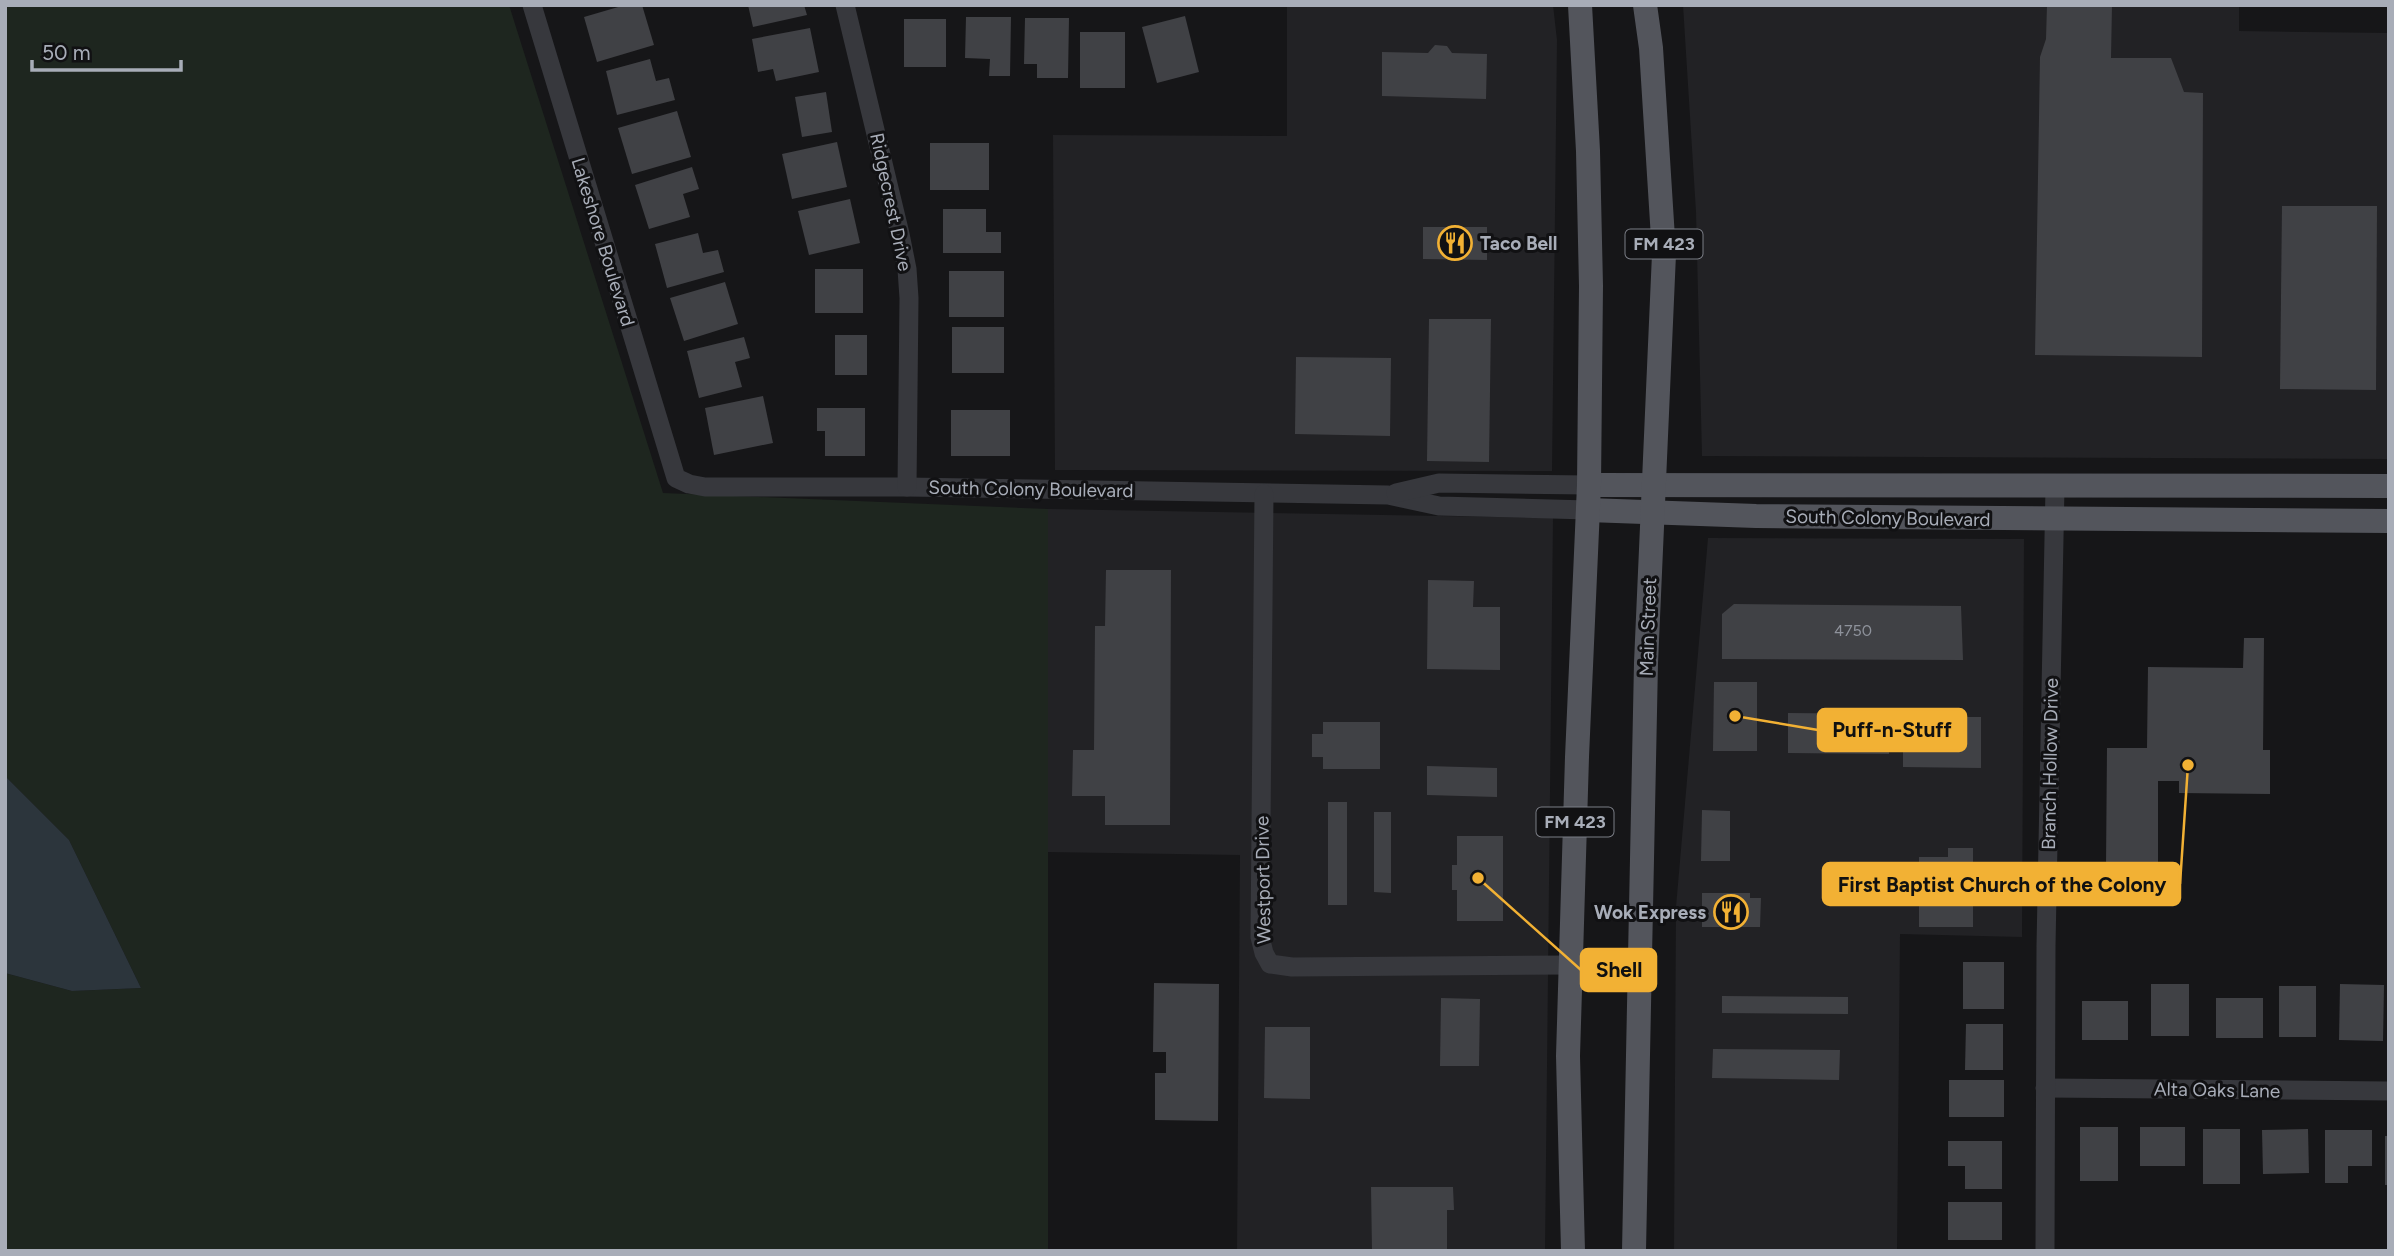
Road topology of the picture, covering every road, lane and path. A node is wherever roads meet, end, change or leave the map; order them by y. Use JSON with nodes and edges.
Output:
{"nodes":[{"id":1,"x":532,"y":5,"type":"edge"},
{"id":2,"x":845,"y":5,"type":"edge"},
{"id":3,"x":1580,"y":5,"type":"edge"},
{"id":4,"x":1645,"y":5,"type":"edge"},
{"id":5,"x":676,"y":478,"type":"joint"},
{"id":6,"x":1654,"y":484,"type":"junction"},
{"id":7,"x":1589,"y":485,"type":"junction"},
{"id":8,"x":2389,"y":486,"type":"edge"},
{"id":9,"x":907,"y":487,"type":"junction"},
{"id":10,"x":2055,"y":487,"type":"junction"},
{"id":11,"x":1264,"y":494,"type":"junction"},
{"id":12,"x":1388,"y":495,"type":"junction"},
{"id":13,"x":1588,"y":510,"type":"junction"},
{"id":14,"x":1652,"y":512,"type":"junction"},
{"id":15,"x":2055,"y":520,"type":"junction"},
{"id":16,"x":2389,"y":521,"type":"edge"},
{"id":17,"x":1570,"y":965,"type":"junction"},
{"id":18,"x":2045,"y":1088,"type":"junction"},
{"id":19,"x":2389,"y":1091,"type":"edge"},
{"id":20,"x":1573,"y":1251,"type":"edge"},
{"id":21,"x":1634,"y":1251,"type":"edge"},
{"id":22,"x":2045,"y":1251,"type":"edge"}],
"edges":[{"from":1,"to":5,"type":"street","name":"Lakeshore Boulevard"},
{"from":2,"to":9,"type":"street","name":"Ridgecrest Drive"},
{"from":3,"to":7,"type":"main road","number":"FM 423"},
{"from":4,"to":6,"type":"main road","name":"Main Street","number":"FM 423"},
{"from":5,"to":9,"type":"street","name":"South Colony Boulevard"},
{"from":6,"to":7,"type":"main road","name":"South Colony Boulevard"},
{"from":6,"to":10,"type":"main road","name":"South Colony Boulevard"},
{"from":6,"to":14,"type":"main road","name":"Main Street","number":"FM 423"},
{"from":7,"to":12,"type":"street","name":"South Colony Boulevard"},
{"from":7,"to":13,"type":"main road","number":"FM 423"},
{"from":8,"to":10,"type":"main road","name":"South Colony Boulevard"},
{"from":9,"to":11,"type":"street","name":"South Colony Boulevard"},
{"from":10,"to":15,"type":"street","name":"Branch Hollow Drive"},
{"from":11,"to":12,"type":"street","name":"South Colony Boulevard"},
{"from":11,"to":17,"type":"street","name":"Westport Drive"},
{"from":12,"to":13,"type":"street","name":"South Colony Boulevard"},
{"from":13,"to":14,"type":"main road","name":"South Colony Boulevard"},
{"from":13,"to":17,"type":"main road","number":"FM 423"},
{"from":14,"to":15,"type":"main road","name":"South Colony Boulevard"},
{"from":14,"to":21,"type":"main road","name":"Main Street","number":"FM 423"},
{"from":15,"to":16,"type":"main road","name":"South Colony Boulevard"},
{"from":15,"to":18,"type":"street","name":"Branch Hollow Drive"},
{"from":17,"to":20,"type":"main road","number":"FM 423"},
{"from":18,"to":19,"type":"street","name":"Alta Oaks Lane"},
{"from":18,"to":22,"type":"street","name":"Branch Hollow Drive"}]}
